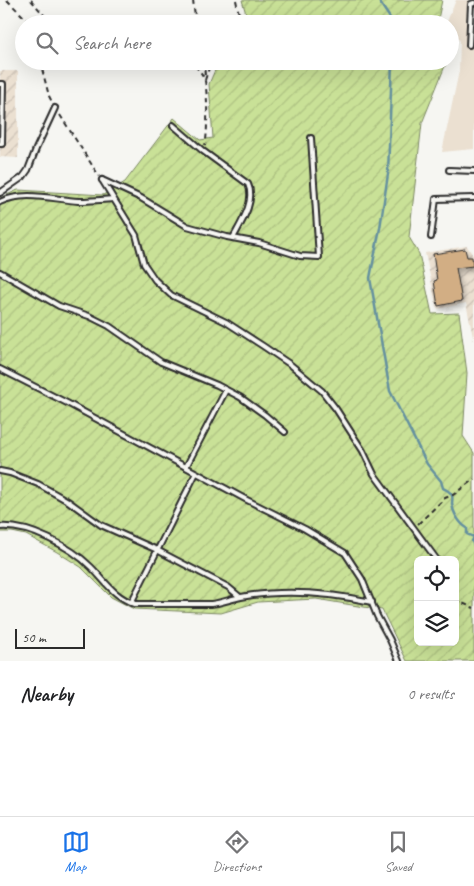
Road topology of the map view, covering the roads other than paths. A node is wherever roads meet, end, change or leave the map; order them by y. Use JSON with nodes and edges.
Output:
{"nodes":[{"id":1,"x":474,"y":3,"type":"edge"},
{"id":2,"x":469,"y":45,"type":"dead end"},
{"id":3,"x":0,"y":84,"type":"edge"},
{"id":4,"x":56,"y":108,"type":"road end"},
{"id":5,"x":173,"y":125,"type":"dead end"},
{"id":6,"x":311,"y":138,"type":"dead end"},
{"id":7,"x":0,"y":144,"type":"edge"},
{"id":8,"x":449,"y":170,"type":"dead end"},
{"id":9,"x":474,"y":171,"type":"edge"},
{"id":10,"x":0,"y":194,"type":"edge"},
{"id":11,"x":113,"y":198,"type":"junction"},
{"id":12,"x":474,"y":198,"type":"edge"},
{"id":13,"x":0,"y":202,"type":"edge"},
{"id":14,"x":431,"y":237,"type":"dead end"},
{"id":15,"x":233,"y":238,"type":"junction"},
{"id":16,"x":0,"y":272,"type":"edge"},
{"id":17,"x":0,"y":369,"type":"edge"},
{"id":18,"x":226,"y":390,"type":"junction"},
{"id":19,"x":285,"y":432,"type":"dead end"},
{"id":20,"x":186,"y":467,"type":"junction"},
{"id":21,"x":0,"y":470,"type":"edge"},
{"id":22,"x":196,"y":473,"type":"junction"},
{"id":23,"x":0,"y":527,"type":"edge"},
{"id":24,"x":157,"y":550,"type":"junction"},
{"id":25,"x":434,"y":556,"type":"edge"},
{"id":26,"x":240,"y":597,"type":"junction"},
{"id":27,"x":372,"y":602,"type":"junction"},
{"id":28,"x":131,"y":603,"type":"junction"},
{"id":29,"x":398,"y":661,"type":"edge"}],
"edges":[{"from":1,"to":2,"type":"lane"},
{"from":3,"to":7,"type":"lane"},
{"from":4,"to":10,"type":"lane"},
{"from":5,"to":15,"type":"lane"},
{"from":6,"to":15,"type":"lane"},
{"from":8,"to":9,"type":"lane"},
{"from":11,"to":13,"type":"lane"},
{"from":11,"to":15,"type":"lane"},
{"from":11,"to":25,"type":"lane"},
{"from":12,"to":14,"type":"lane"},
{"from":16,"to":18,"type":"lane"},
{"from":17,"to":20,"type":"lane"},
{"from":18,"to":19,"type":"lane"},
{"from":18,"to":20,"type":"lane"},
{"from":20,"to":22,"type":"lane"},
{"from":21,"to":24,"type":"lane"},
{"from":22,"to":24,"type":"lane"},
{"from":22,"to":27,"type":"lane"},
{"from":23,"to":28,"type":"lane"},
{"from":24,"to":26,"type":"lane"},
{"from":24,"to":28,"type":"lane"},
{"from":26,"to":27,"type":"lane"},
{"from":26,"to":28,"type":"lane"},
{"from":27,"to":29,"type":"lane"}]}
